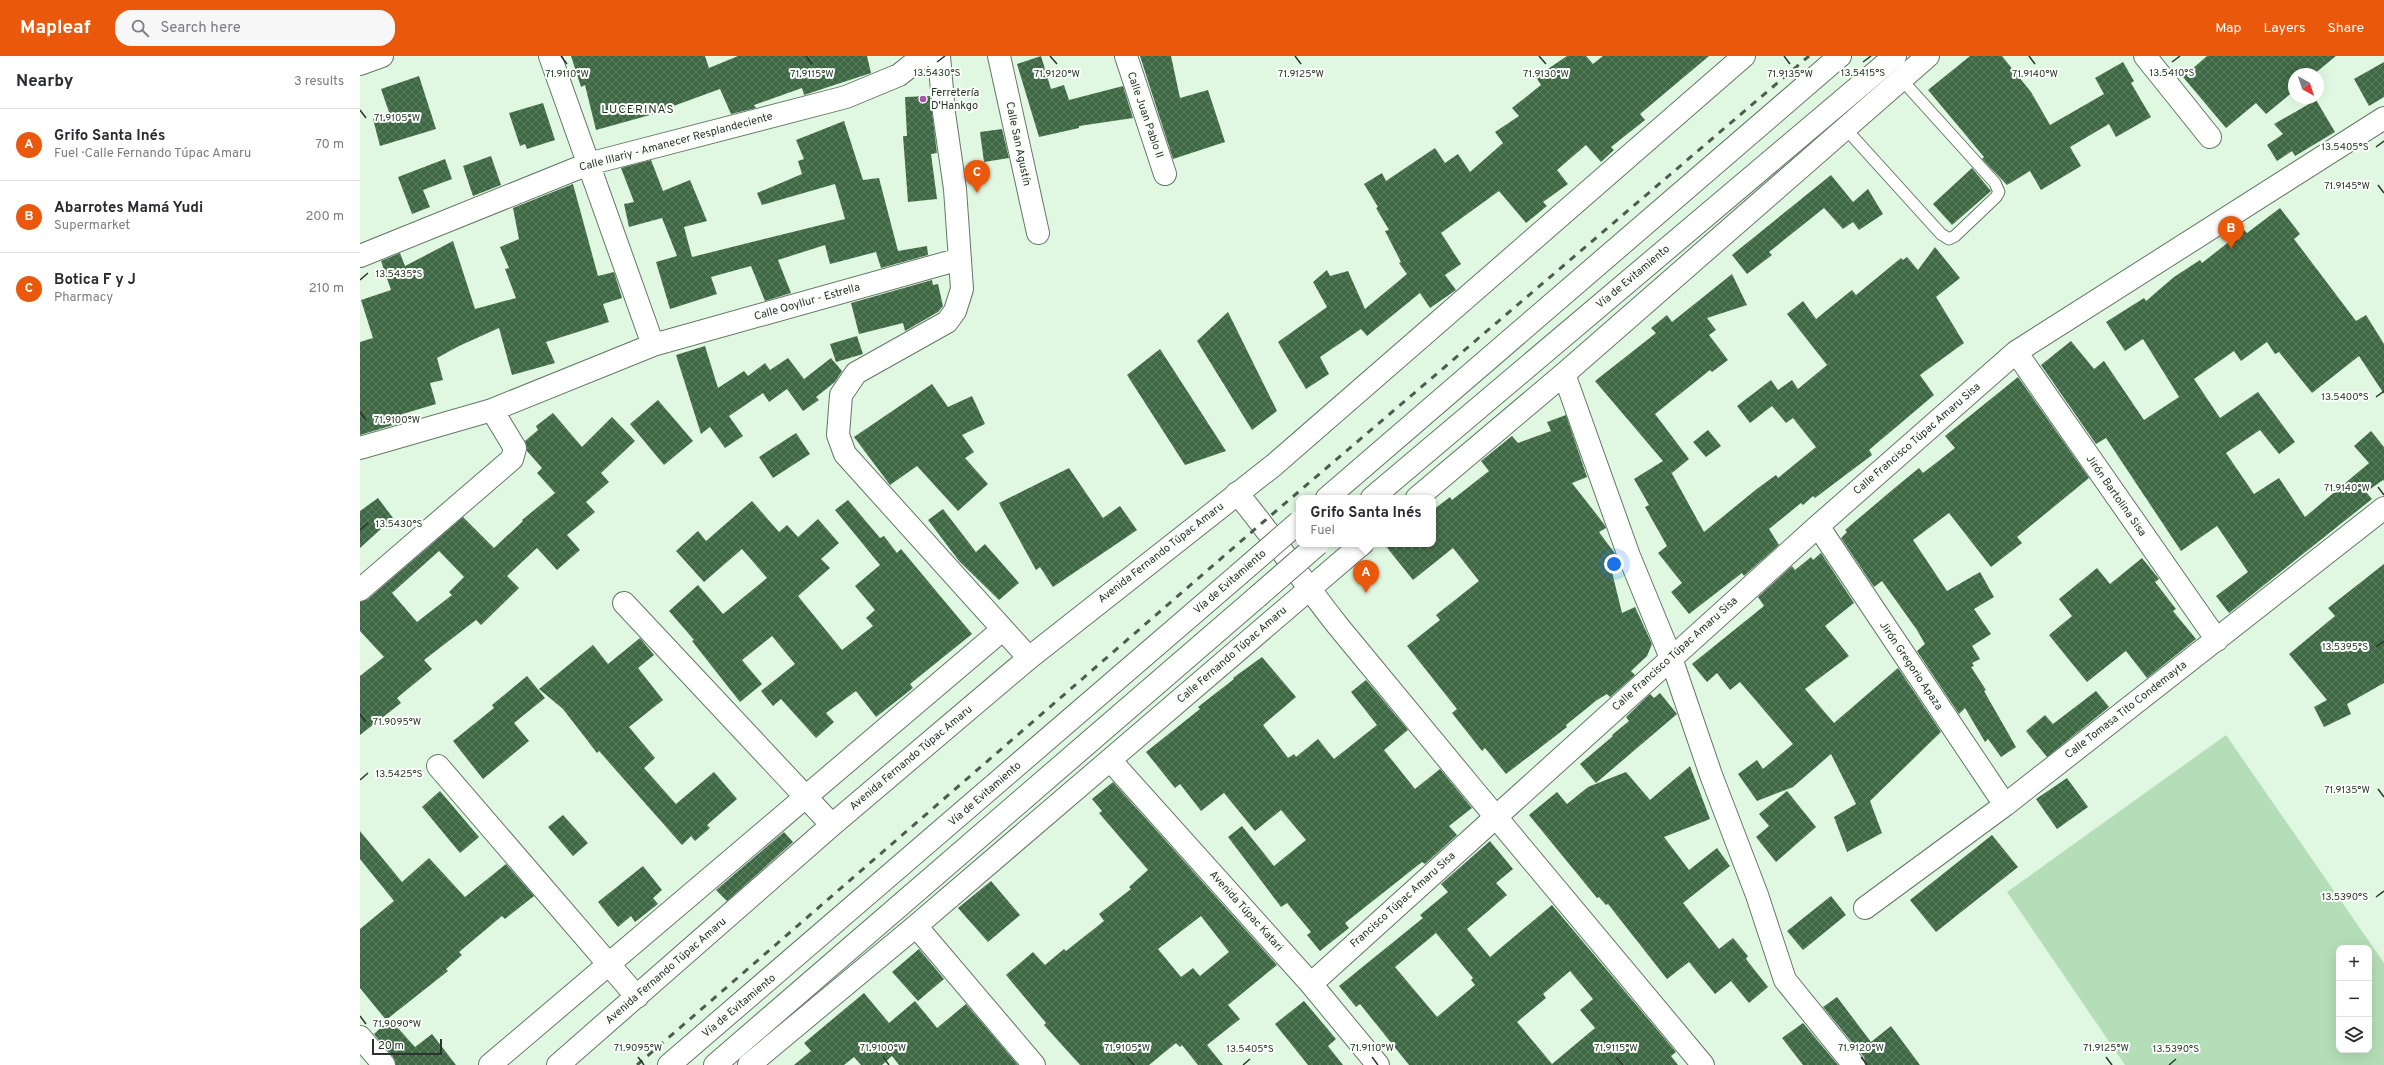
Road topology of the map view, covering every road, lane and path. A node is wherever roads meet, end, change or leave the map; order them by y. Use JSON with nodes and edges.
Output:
{"nodes":[{"id":1,"x":382,"y":56,"type":"edge"},
{"id":2,"x":550,"y":56,"type":"edge"},
{"id":3,"x":923,"y":56,"type":"edge"},
{"id":4,"x":939,"y":56,"type":"edge"},
{"id":5,"x":999,"y":56,"type":"edge"},
{"id":6,"x":1126,"y":56,"type":"edge"},
{"id":7,"x":1744,"y":56,"type":"edge"},
{"id":8,"x":1840,"y":56,"type":"edge"},
{"id":9,"x":1895,"y":56,"type":"edge"},
{"id":10,"x":1928,"y":56,"type":"edge"},
{"id":11,"x":2145,"y":56,"type":"edge"},
{"id":12,"x":360,"y":64,"type":"edge"},
{"id":13,"x":1901,"y":79,"type":"junction"},
{"id":14,"x":2384,"y":118,"type":"edge"},
{"id":15,"x":1845,"y":128,"type":"junction"},
{"id":16,"x":2210,"y":137,"type":"dead end"},
{"id":17,"x":588,"y":164,"type":"junction"},
{"id":18,"x":1165,"y":174,"type":"dead end"},
{"id":19,"x":1038,"y":232,"type":"dead end"},
{"id":20,"x":360,"y":256,"type":"edge"},
{"id":21,"x":960,"y":259,"type":"junction"},
{"id":22,"x":653,"y":345,"type":"junction"},
{"id":23,"x":2016,"y":352,"type":"junction"},
{"id":24,"x":1564,"y":374,"type":"junction"},
{"id":25,"x":492,"y":410,"type":"junction"},
{"id":26,"x":360,"y":448,"type":"edge"},
{"id":27,"x":1237,"y":493,"type":"junction"},
{"id":28,"x":1330,"y":495,"type":"edge"},
{"id":29,"x":1376,"y":495,"type":"edge"},
{"id":30,"x":1421,"y":495,"type":"edge"},
{"id":31,"x":2384,"y":508,"type":"edge"},
{"id":32,"x":1296,"y":525,"type":"edge"},
{"id":33,"x":1818,"y":526,"type":"junction"},
{"id":34,"x":1315,"y":547,"type":"edge"},
{"id":35,"x":1358,"y":547,"type":"edge"},
{"id":36,"x":1309,"y":589,"type":"junction"},
{"id":37,"x":360,"y":590,"type":"edge"},
{"id":38,"x":624,"y":603,"type":"dead end"},
{"id":39,"x":1002,"y":630,"type":"junction"},
{"id":40,"x":2217,"y":640,"type":"junction"},
{"id":41,"x":1029,"y":658,"type":"junction"},
{"id":42,"x":1671,"y":658,"type":"junction"},
{"id":43,"x":1110,"y":760,"type":"junction"},
{"id":44,"x":438,"y":766,"type":"dead end"},
{"id":45,"x":804,"y":797,"type":"junction"},
{"id":46,"x":2004,"y":805,"type":"junction"},
{"id":47,"x":1494,"y":817,"type":"junction"},
{"id":48,"x":832,"y":825,"type":"junction"},
{"id":49,"x":1865,"y":908,"type":"dead end"},
{"id":50,"x":916,"y":926,"type":"junction"},
{"id":51,"x":608,"y":964,"type":"junction"},
{"id":52,"x":1311,"y":984,"type":"junction"},
{"id":53,"x":636,"y":997,"type":"junction"},
{"id":54,"x":360,"y":1037,"type":"edge"},
{"id":55,"x":384,"y":1065,"type":"edge"},
{"id":56,"x":490,"y":1065,"type":"edge"},
{"id":57,"x":558,"y":1065,"type":"edge"},
{"id":58,"x":669,"y":1065,"type":"edge"},
{"id":59,"x":715,"y":1065,"type":"edge"},
{"id":60,"x":749,"y":1065,"type":"edge"},
{"id":61,"x":1034,"y":1065,"type":"edge"},
{"id":62,"x":1378,"y":1065,"type":"edge"},
{"id":63,"x":1703,"y":1065,"type":"edge"},
{"id":64,"x":1854,"y":1065,"type":"edge"}],
"edges":[{"from":1,"to":12,"type":"main road"},
{"from":2,"to":17,"type":"main road"},
{"from":3,"to":17,"type":"main road","name":"Calle Illariy - Amanecer Resplandeciente"},
{"from":4,"to":21,"type":"main road"},
{"from":5,"to":19,"type":"main road","name":"Calle San Agustín"},
{"from":6,"to":18,"type":"main road","name":"Calle Juan Pablo II"},
{"from":7,"to":27,"type":"main road","name":"Avenida Fernando Túpac Amaru"},
{"from":8,"to":28,"type":"main road"},
{"from":9,"to":29,"type":"main road","name":"Vía de Evitamiento"},
{"from":10,"to":13,"type":"main road"},
{"from":11,"to":16,"type":"main road"},
{"from":13,"to":15,"type":"main road"},
{"from":13,"to":15,"type":"lane"},
{"from":14,"to":23,"type":"main road","name":"Calle Francisco Túpac Amaru Sisa"},
{"from":15,"to":24,"type":"main road"},
{"from":17,"to":20,"type":"main road","name":"Calle Illariy - Amanecer Resplandeciente"},
{"from":17,"to":22,"type":"main road"},
{"from":21,"to":22,"type":"main road","name":"Calle Qoyllur - Estrella"},
{"from":21,"to":39,"type":"main road"},
{"from":22,"to":25,"type":"main road","name":"Calle Qoyllur - Estrella"},
{"from":23,"to":33,"type":"main road","name":"Calle Francisco Túpac Amaru Sisa"},
{"from":23,"to":40,"type":"main road","name":"Jirón Bartolina Sisa"},
{"from":24,"to":30,"type":"main road"},
{"from":24,"to":42,"type":"main road"},
{"from":25,"to":26,"type":"main road","name":"Calle Qoyllur - Estrella"},
{"from":25,"to":37,"type":"main road"},
{"from":27,"to":36,"type":"main road"},
{"from":27,"to":41,"type":"main road","name":"Avenida Fernando Túpac Amaru"},
{"from":31,"to":40,"type":"main road","name":"Calle Tomasa Tito Condemayta"},
{"from":32,"to":58,"type":"main road","name":"Vía de Evitamiento","bridge":true},
{"from":33,"to":42,"type":"main road","name":"Calle Francisco Túpac Amaru Sisa"},
{"from":33,"to":46,"type":"main road","name":"Jirón Gregorio Apaza"},
{"from":34,"to":59,"type":"main road","bridge":true},
{"from":35,"to":36,"type":"main road","name":"Calle Fernando Túpac Amaru"},
{"from":36,"to":43,"type":"main road","name":"Calle Fernando Túpac Amaru"},
{"from":36,"to":47,"type":"main road"},
{"from":38,"to":45,"type":"main road"},
{"from":39,"to":41,"type":"main road"},
{"from":39,"to":45,"type":"main road"},
{"from":40,"to":46,"type":"main road","name":"Calle Tomasa Tito Condemayta"},
{"from":41,"to":48,"type":"main road","name":"Avenida Fernando Túpac Amaru"},
{"from":42,"to":47,"type":"main road","name":"Calle Francisco Túpac Amaru Sisa"},
{"from":42,"to":64,"type":"main road"},
{"from":43,"to":50,"type":"main road","name":"Calle Fernando Túpac Amaru"},
{"from":43,"to":52,"type":"main road","name":"Avenida Túpac Katari"},
{"from":44,"to":51,"type":"main road"},
{"from":45,"to":48,"type":"main road"},
{"from":45,"to":51,"type":"main road"},
{"from":46,"to":49,"type":"main road","name":"Calle Tomasa Tito Condemayta"},
{"from":47,"to":52,"type":"main road","name":"Francisco Túpac Amaru Sisa"},
{"from":47,"to":63,"type":"main road"},
{"from":48,"to":53,"type":"main road","name":"Avenida Fernando Túpac Amaru"},
{"from":50,"to":60,"type":"main road","name":"Calle Fernando Túpac Amaru"},
{"from":50,"to":61,"type":"main road"},
{"from":51,"to":53,"type":"main road"},
{"from":51,"to":56,"type":"main road"},
{"from":52,"to":62,"type":"main road","name":"Avenida Túpac Katari"},
{"from":53,"to":57,"type":"main road","name":"Avenida Fernando Túpac Amaru"},
{"from":54,"to":55,"type":"main road"}]}
